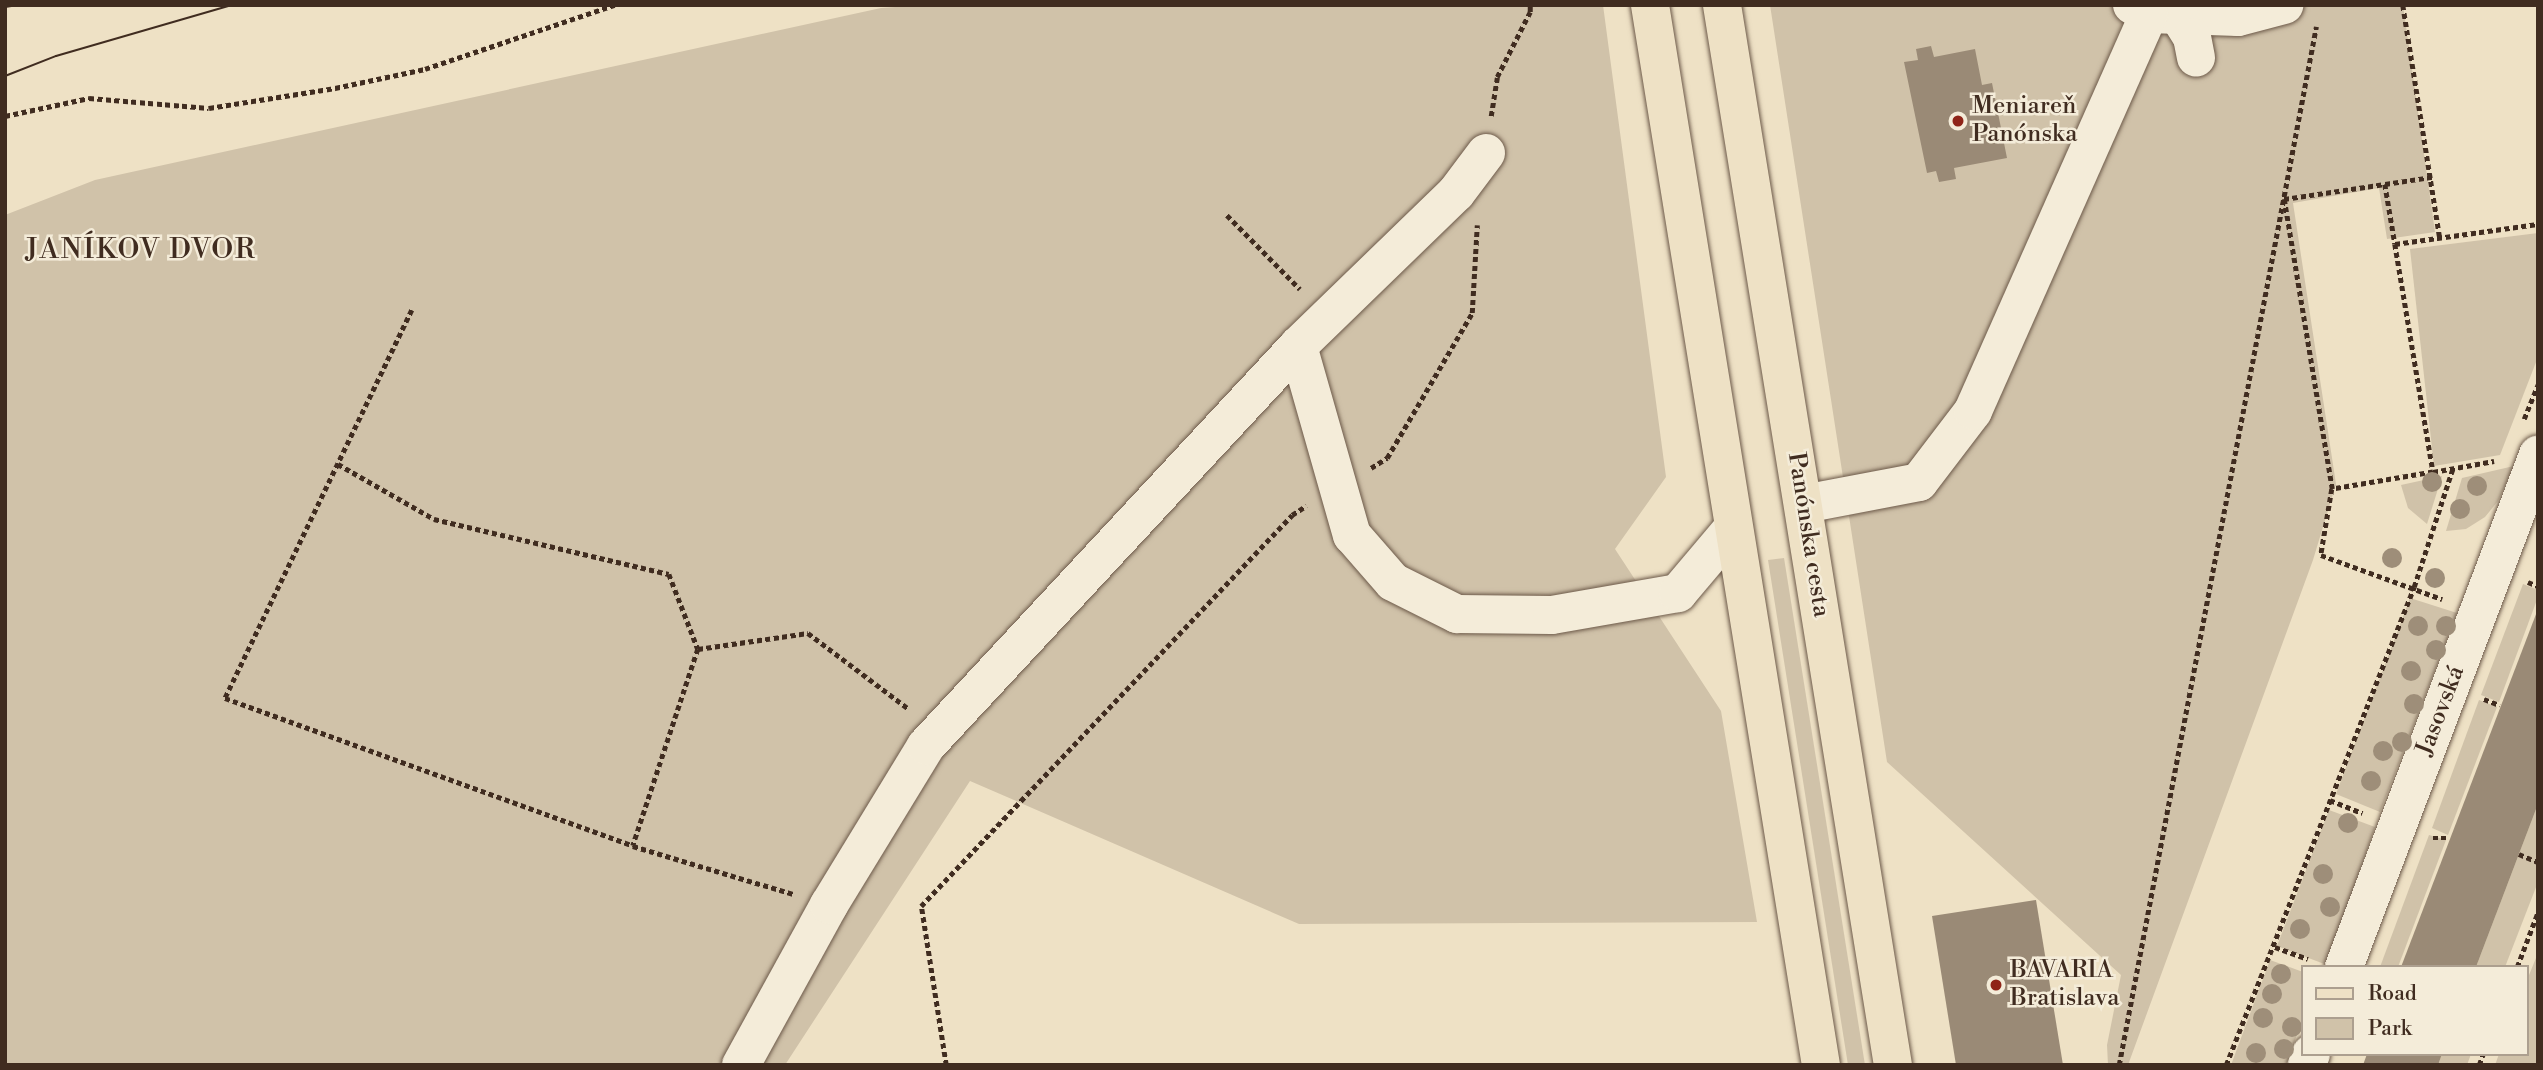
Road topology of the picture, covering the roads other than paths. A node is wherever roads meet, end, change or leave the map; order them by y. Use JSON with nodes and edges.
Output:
{"nodes":[{"id":1,"x":1650,"y":5,"type":"edge"},
{"id":2,"x":1722,"y":5,"type":"edge"},
{"id":3,"x":2153,"y":11,"type":"edge"},
{"id":4,"x":2301,"y":13,"type":"edge"},
{"id":5,"x":2196,"y":58,"type":"dead end"},
{"id":6,"x":1486,"y":153,"type":"road end"},
{"id":7,"x":1298,"y":346,"type":"junction"},
{"id":8,"x":2535,"y":461,"type":"edge"},
{"id":9,"x":1804,"y":505,"type":"junction"},
{"id":10,"x":1733,"y":528,"type":"junction"},
{"id":11,"x":2331,"y":965,"type":"edge"},
{"id":12,"x":741,"y":1065,"type":"edge"},
{"id":13,"x":1821,"y":1065,"type":"edge"},
{"id":14,"x":1893,"y":1065,"type":"edge"}],
"edges":[{"from":1,"to":10,"type":"main road"},
{"from":2,"to":9,"type":"main road","name":"Panónska cesta"},
{"from":3,"to":4,"type":"street"},
{"from":3,"to":5,"type":"street"},
{"from":3,"to":9,"type":"street"},
{"from":6,"to":7,"type":"street"},
{"from":7,"to":10,"type":"street"},
{"from":7,"to":12,"type":"street"},
{"from":8,"to":11,"type":"street","name":"Jasovská"},
{"from":9,"to":14,"type":"main road","name":"Panónska cesta"},
{"from":10,"to":13,"type":"main road"}]}
